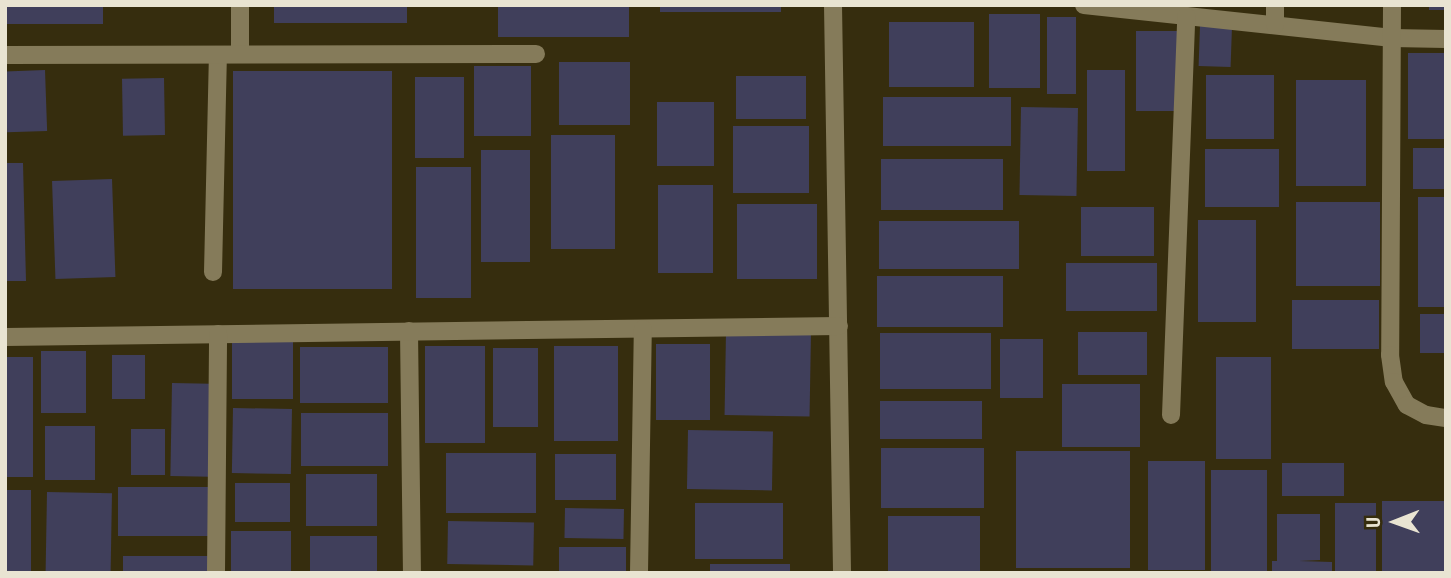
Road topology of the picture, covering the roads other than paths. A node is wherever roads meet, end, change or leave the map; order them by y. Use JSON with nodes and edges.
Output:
{"nodes":[{"id":1,"x":240,"y":5,"type":"edge"},
{"id":2,"x":832,"y":5,"type":"edge"},
{"id":3,"x":1084,"y":5,"type":"edge"},
{"id":4,"x":1275,"y":5,"type":"edge"},
{"id":5,"x":1392,"y":5,"type":"edge"},
{"id":6,"x":1186,"y":16,"type":"junction"},
{"id":7,"x":1275,"y":24,"type":"junction"},
{"id":8,"x":1392,"y":37,"type":"junction"},
{"id":9,"x":1446,"y":39,"type":"edge"},
{"id":10,"x":240,"y":54,"type":"junction"},
{"id":11,"x":536,"y":54,"type":"dead end"},
{"id":12,"x":5,"y":55,"type":"edge"},
{"id":13,"x":218,"y":55,"type":"junction"},
{"id":14,"x":213,"y":272,"type":"dead end"},
{"id":15,"x":839,"y":326,"type":"junction"},
{"id":16,"x":643,"y":329,"type":"junction"},
{"id":17,"x":409,"y":331,"type":"junction"},
{"id":18,"x":218,"y":334,"type":"junction"},
{"id":19,"x":5,"y":337,"type":"edge"},
{"id":20,"x":1171,"y":415,"type":"dead end"},
{"id":21,"x":1446,"y":418,"type":"edge"},
{"id":22,"x":216,"y":573,"type":"edge"},
{"id":23,"x":412,"y":573,"type":"edge"},
{"id":24,"x":639,"y":573,"type":"edge"},
{"id":25,"x":842,"y":573,"type":"edge"}],
"edges":[{"from":1,"to":10,"type":"street"},
{"from":2,"to":15,"type":"street"},
{"from":3,"to":6,"type":"street"},
{"from":4,"to":7,"type":"street"},
{"from":5,"to":8,"type":"street"},
{"from":6,"to":7,"type":"street"},
{"from":6,"to":20,"type":"street"},
{"from":7,"to":8,"type":"street"},
{"from":8,"to":9,"type":"street"},
{"from":8,"to":21,"type":"street"},
{"from":10,"to":11,"type":"street"},
{"from":10,"to":13,"type":"street"},
{"from":12,"to":13,"type":"street"},
{"from":13,"to":14,"type":"street"},
{"from":15,"to":16,"type":"street"},
{"from":15,"to":25,"type":"street"},
{"from":16,"to":17,"type":"street"},
{"from":16,"to":24,"type":"street"},
{"from":17,"to":18,"type":"street"},
{"from":17,"to":23,"type":"street"},
{"from":18,"to":19,"type":"street"},
{"from":18,"to":22,"type":"street"}]}
